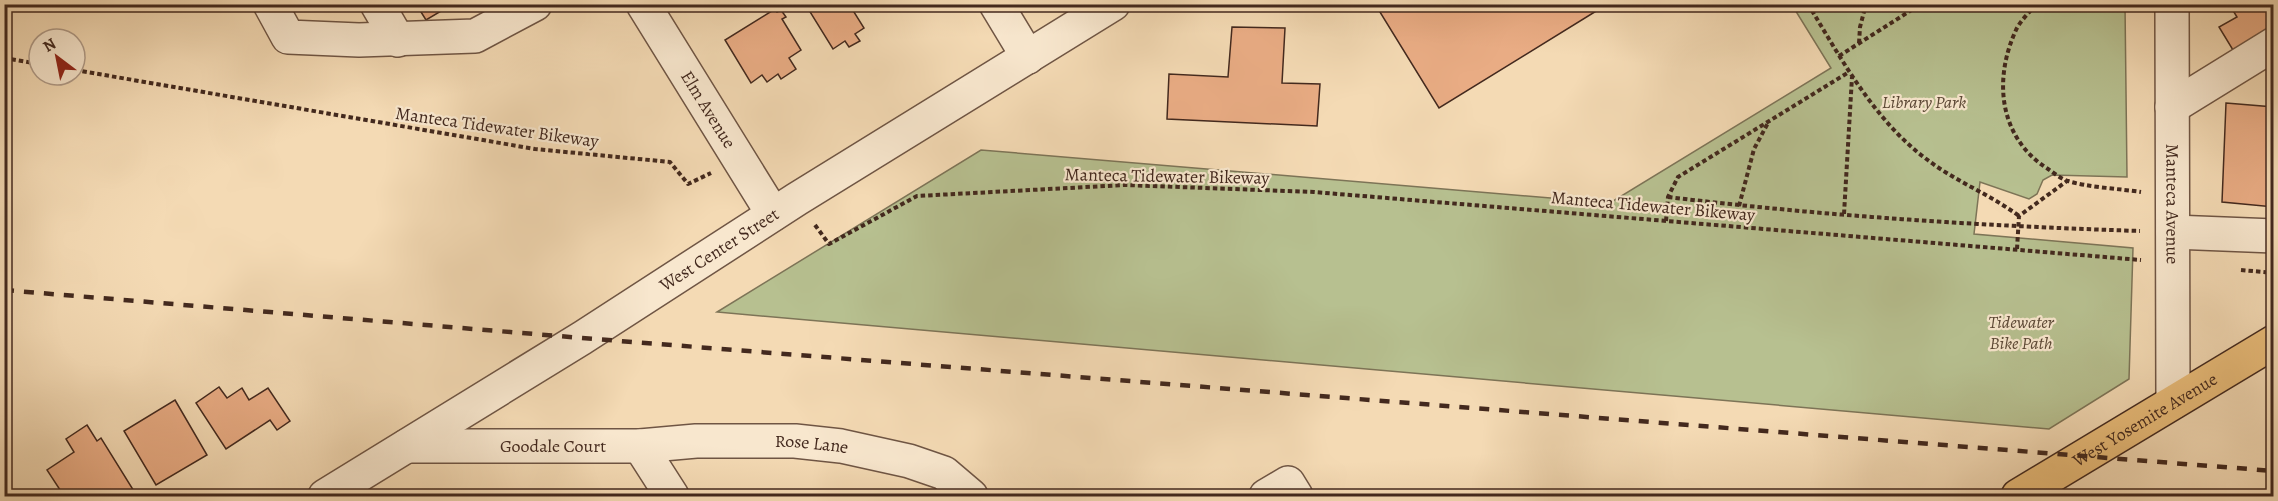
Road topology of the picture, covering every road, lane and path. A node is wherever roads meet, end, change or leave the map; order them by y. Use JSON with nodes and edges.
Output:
{"nodes":[{"id":1,"x":270,"y":4,"type":"edge"},
{"id":2,"x":377,"y":4,"type":"edge"},
{"id":3,"x":535,"y":4,"type":"edge"},
{"id":4,"x":644,"y":4,"type":"edge"},
{"id":5,"x":996,"y":4,"type":"edge"},
{"id":6,"x":1113,"y":4,"type":"edge"},
{"id":7,"x":1808,"y":4,"type":"edge"},
{"id":8,"x":1866,"y":4,"type":"edge"},
{"id":9,"x":1921,"y":4,"type":"edge"},
{"id":10,"x":2036,"y":4,"type":"edge"},
{"id":11,"x":2172,"y":4,"type":"edge"},
{"id":12,"x":398,"y":40,"type":"junction"},
{"id":13,"x":1859,"y":43,"type":"junction"},
{"id":14,"x":2274,"y":44,"type":"edge"},
{"id":15,"x":1839,"y":56,"type":"junction"},
{"id":16,"x":1028,"y":57,"type":"junction"},
{"id":17,"x":4,"y":58,"type":"edge"},
{"id":18,"x":27,"y":62,"type":"edge"},
{"id":19,"x":87,"y":72,"type":"edge"},
{"id":20,"x":1849,"y":72,"type":"junction"},
{"id":21,"x":1852,"y":77,"type":"junction"},
{"id":22,"x":2172,"y":107,"type":"junction"},
{"id":23,"x":1770,"y":120,"type":"junction"},
{"id":24,"x":740,"y":160,"type":"junction"},
{"id":25,"x":2067,"y":181,"type":"junction"},
{"id":26,"x":2173,"y":196,"type":"junction"},
{"id":27,"x":1668,"y":197,"type":"junction"},
{"id":28,"x":1739,"y":206,"type":"junction"},
{"id":29,"x":785,"y":207,"type":"junction"},
{"id":30,"x":1844,"y":214,"type":"junction"},
{"id":31,"x":2019,"y":216,"type":"junction"},
{"id":32,"x":1666,"y":220,"type":"junction"},
{"id":33,"x":2019,"y":227,"type":"junction"},
{"id":34,"x":2274,"y":236,"type":"edge"},
{"id":35,"x":2174,"y":248,"type":"junction"},
{"id":36,"x":2017,"y":249,"type":"junction"},
{"id":37,"x":2238,"y":270,"type":"dead end"},
{"id":38,"x":2274,"y":273,"type":"edge"},
{"id":39,"x":2274,"y":342,"type":"edge"},
{"id":40,"x":2173,"y":402,"type":"junction"},
{"id":41,"x":406,"y":446,"type":"junction"},
{"id":42,"x":640,"y":446,"type":"junction"},
{"id":43,"x":325,"y":496,"type":"edge"},
{"id":44,"x":672,"y":496,"type":"edge"},
{"id":45,"x":971,"y":496,"type":"edge"},
{"id":46,"x":1266,"y":496,"type":"edge"},
{"id":47,"x":1296,"y":496,"type":"edge"},
{"id":48,"x":2018,"y":496,"type":"edge"}],
"edges":[{"from":1,"to":12,"type":"street"},
{"from":2,"to":12,"type":"street"},
{"from":3,"to":12,"type":"street"},
{"from":4,"to":24,"type":"street","name":"Elm Avenue"},
{"from":5,"to":16,"type":"street"},
{"from":6,"to":16,"type":"street","name":"West Center Street"},
{"from":7,"to":15,"type":"path"},
{"from":8,"to":13,"type":"path"},
{"from":9,"to":13,"type":"path"},
{"from":10,"to":25,"type":"path"},
{"from":11,"to":22,"type":"street","name":"Manteca Avenue"},
{"from":13,"to":15,"type":"path"},
{"from":14,"to":22,"type":"street"},
{"from":15,"to":20,"type":"path"},
{"from":16,"to":29,"type":"street","name":"West Center Street"},
{"from":17,"to":18,"type":"path"},
{"from":19,"to":24,"type":"path","name":"Manteca Tidewater Bikeway"},
{"from":20,"to":21,"type":"path"},
{"from":20,"to":23,"type":"path"},
{"from":21,"to":30,"type":"path"},
{"from":21,"to":31,"type":"path"},
{"from":22,"to":26,"type":"street","name":"Manteca Avenue"},
{"from":23,"to":27,"type":"path"},
{"from":23,"to":28,"type":"path"},
{"from":24,"to":29,"type":"street","name":"Elm Avenue"},
{"from":25,"to":26,"type":"path"},
{"from":25,"to":31,"type":"path"},
{"from":26,"to":35,"type":"street","name":"Manteca Avenue"},
{"from":27,"to":28,"type":"path"},
{"from":27,"to":32,"type":"path"},
{"from":28,"to":30,"type":"path"},
{"from":29,"to":32,"type":"path","name":"Manteca Tidewater Bikeway"},
{"from":29,"to":41,"type":"street","name":"West Center Street"},
{"from":30,"to":33,"type":"path"},
{"from":31,"to":33,"type":"path"},
{"from":32,"to":36,"type":"path","name":"Manteca Tidewater Bikeway"},
{"from":33,"to":35,"type":"path"},
{"from":33,"to":36,"type":"path"},
{"from":34,"to":35,"type":"street"},
{"from":35,"to":36,"type":"path","name":"Manteca Tidewater Bikeway"},
{"from":35,"to":40,"type":"street","name":"Manteca Avenue"},
{"from":37,"to":38,"type":"path"},
{"from":39,"to":40,"type":"main road","name":"West Yosemite Avenue"},
{"from":40,"to":48,"type":"main road","name":"West Yosemite Avenue"},
{"from":41,"to":42,"type":"street","name":"Goodale Court"},
{"from":41,"to":43,"type":"street","name":"West Center Street"},
{"from":42,"to":44,"type":"street"},
{"from":42,"to":45,"type":"street","name":"Rose Lane"},
{"from":46,"to":47,"type":"street"}]}
